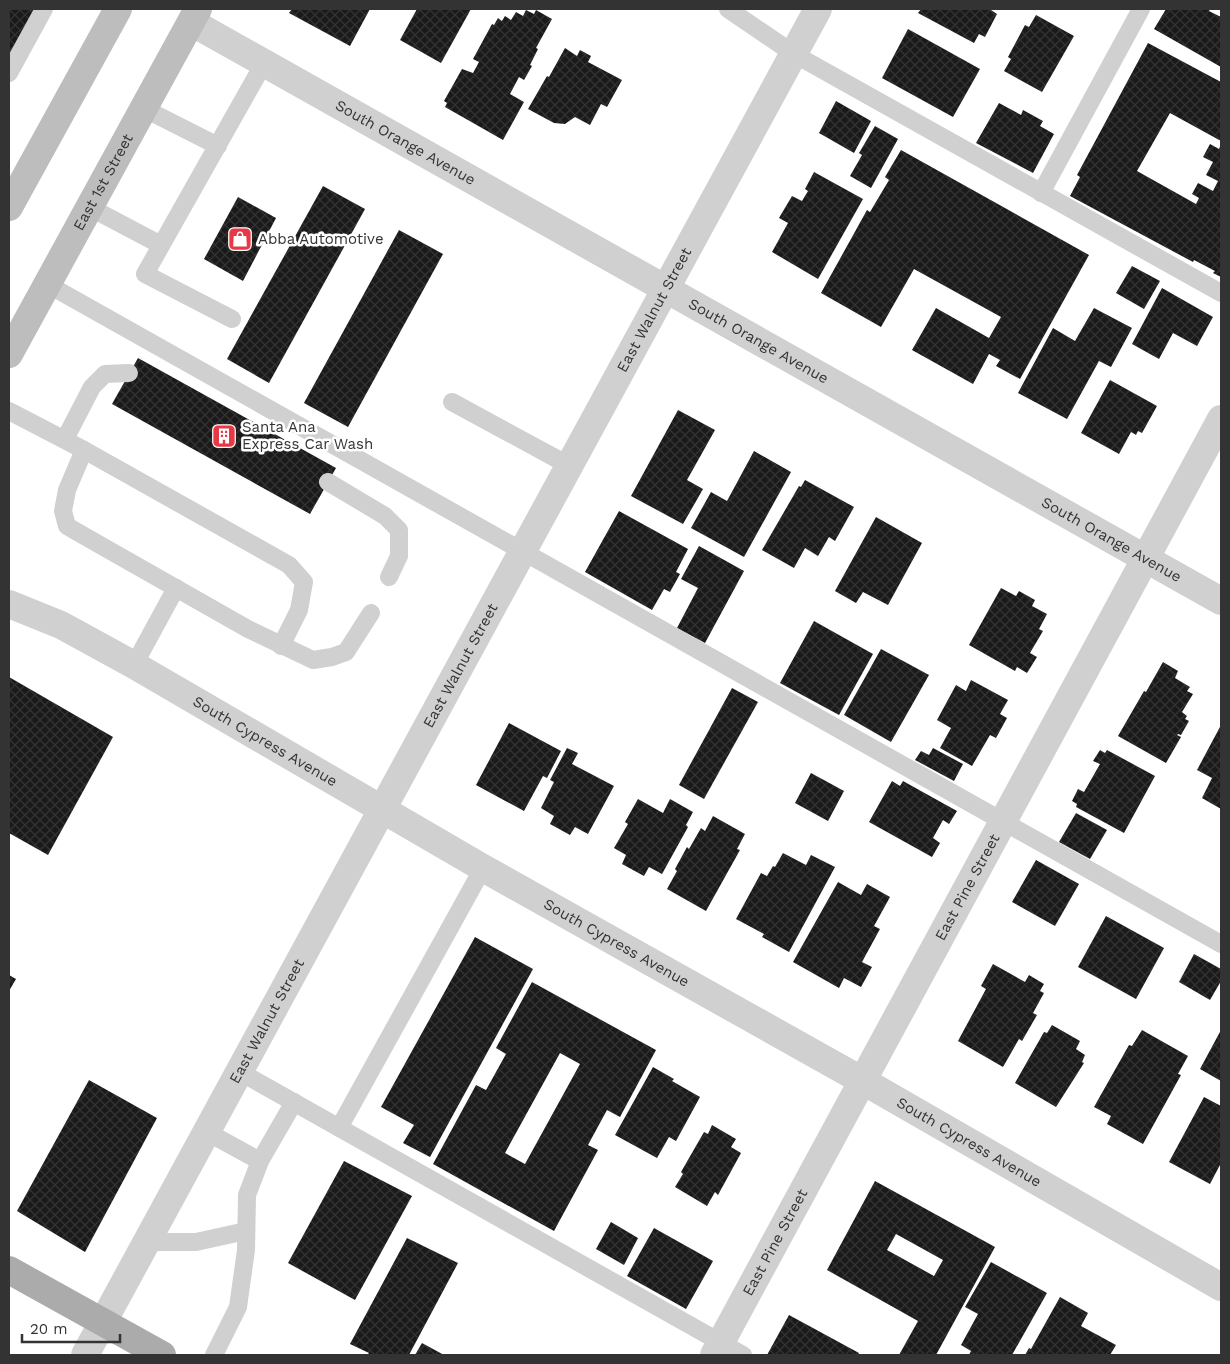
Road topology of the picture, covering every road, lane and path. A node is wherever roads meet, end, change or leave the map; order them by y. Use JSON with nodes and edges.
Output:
{"nodes":[{"id":1,"x":44,"y":9,"type":"edge"},
{"id":2,"x":118,"y":9,"type":"edge"},
{"id":3,"x":728,"y":9,"type":"edge"},
{"id":4,"x":818,"y":9,"type":"edge"},
{"id":5,"x":1141,"y":9,"type":"edge"},
{"id":6,"x":194,"y":15,"type":"edge"},
{"id":7,"x":794,"y":54,"type":"junction"},
{"id":8,"x":264,"y":63,"type":"junction"},
{"id":9,"x":9,"y":73,"type":"edge"},
{"id":10,"x":144,"y":108,"type":"junction"},
{"id":11,"x":218,"y":146,"type":"junction"},
{"id":12,"x":1040,"y":193,"type":"junction"},
{"id":13,"x":10,"y":203,"type":"edge"},
{"id":14,"x":90,"y":207,"type":"junction"},
{"id":15,"x":161,"y":245,"type":"junction"},
{"id":16,"x":47,"y":284,"type":"junction"},
{"id":17,"x":666,"y":290,"type":"junction"},
{"id":18,"x":1221,"y":293,"type":"edge"},
{"id":19,"x":232,"y":319,"type":"dead end"},
{"id":20,"x":9,"y":354,"type":"edge"},
{"id":21,"x":130,"y":373,"type":"dead end"},
{"id":22,"x":452,"y":402,"type":"dead end"},
{"id":23,"x":9,"y":411,"type":"edge"},
{"id":24,"x":1221,"y":420,"type":"edge"},
{"id":25,"x":65,"y":440,"type":"junction"},
{"id":26,"x":84,"y":450,"type":"junction"},
{"id":27,"x":570,"y":466,"type":"junction"},
{"id":28,"x":328,"y":482,"type":"dead end"},
{"id":29,"x":524,"y":551,"type":"junction"},
{"id":30,"x":1146,"y":559,"type":"junction"},
{"id":31,"x":389,"y":577,"type":"dead end"},
{"id":32,"x":176,"y":588,"type":"junction"},
{"id":33,"x":1221,"y":601,"type":"edge"},
{"id":34,"x":9,"y":604,"type":"edge"},
{"id":35,"x":371,"y":613,"type":"dead end"},
{"id":36,"x":282,"y":646,"type":"junction"},
{"id":37,"x":134,"y":665,"type":"junction"},
{"id":38,"x":382,"y":810,"type":"junction"},
{"id":39,"x":1004,"y":822,"type":"junction"},
{"id":40,"x":483,"y":868,"type":"junction"},
{"id":41,"x":1221,"y":944,"type":"edge"},
{"id":42,"x":240,"y":1072,"type":"junction"},
{"id":43,"x":863,"y":1081,"type":"junction"},
{"id":44,"x":294,"y":1102,"type":"junction"},
{"id":45,"x":339,"y":1128,"type":"junction"},
{"id":46,"x":207,"y":1132,"type":"junction"},
{"id":47,"x":260,"y":1161,"type":"junction"},
{"id":48,"x":246,"y":1231,"type":"junction"},
{"id":49,"x":147,"y":1242,"type":"junction"},
{"id":50,"x":9,"y":1270,"type":"edge"},
{"id":51,"x":1221,"y":1287,"type":"edge"},
{"id":52,"x":103,"y":1322,"type":"junction"},
{"id":53,"x":726,"y":1351,"type":"edge"},
{"id":54,"x":85,"y":1355,"type":"edge"},
{"id":55,"x":162,"y":1355,"type":"edge"},
{"id":56,"x":214,"y":1355,"type":"edge"}],
"edges":[{"from":1,"to":9,"type":"lane"},
{"from":2,"to":13,"type":"main road"},
{"from":3,"to":7,"type":"lane"},
{"from":4,"to":7,"type":"street","name":"East Walnut Street"},
{"from":5,"to":12,"type":"lane"},
{"from":6,"to":8,"type":"street","name":"South Orange Avenue"},
{"from":6,"to":10,"type":"main road","name":"East 1st Street"},
{"from":7,"to":12,"type":"lane"},
{"from":7,"to":17,"type":"street","name":"East Walnut Street"},
{"from":8,"to":11,"type":"lane"},
{"from":8,"to":17,"type":"street","name":"South Orange Avenue"},
{"from":10,"to":11,"type":"lane"},
{"from":10,"to":14,"type":"main road","name":"East 1st Street"},
{"from":11,"to":15,"type":"lane"},
{"from":12,"to":18,"type":"lane"},
{"from":14,"to":15,"type":"lane"},
{"from":14,"to":16,"type":"main road","name":"East 1st Street"},
{"from":15,"to":19,"type":"lane"},
{"from":16,"to":20,"type":"main road","name":"East 1st Street"},
{"from":16,"to":29,"type":"lane"},
{"from":17,"to":27,"type":"street","name":"East Walnut Street"},
{"from":17,"to":30,"type":"street","name":"South Orange Avenue"},
{"from":21,"to":25,"type":"lane"},
{"from":22,"to":27,"type":"lane"},
{"from":23,"to":25,"type":"lane"},
{"from":24,"to":30,"type":"street","name":"East Pine Street"},
{"from":25,"to":26,"type":"lane"},
{"from":26,"to":32,"type":"lane"},
{"from":26,"to":36,"type":"lane"},
{"from":27,"to":29,"type":"street","name":"East Walnut Street"},
{"from":28,"to":31,"type":"lane"},
{"from":29,"to":38,"type":"street","name":"East Walnut Street"},
{"from":29,"to":39,"type":"lane"},
{"from":30,"to":33,"type":"street","name":"South Orange Avenue"},
{"from":30,"to":39,"type":"street","name":"East Pine Street"},
{"from":32,"to":36,"type":"lane"},
{"from":32,"to":37,"type":"lane"},
{"from":34,"to":37,"type":"street","name":"South Cypress Avenue"},
{"from":35,"to":36,"type":"lane"},
{"from":37,"to":38,"type":"street","name":"South Cypress Avenue"},
{"from":38,"to":40,"type":"street","name":"South Cypress Avenue"},
{"from":38,"to":42,"type":"street","name":"East Walnut Street"},
{"from":39,"to":41,"type":"lane"},
{"from":39,"to":43,"type":"street","name":"East Pine Street"},
{"from":40,"to":43,"type":"street","name":"South Cypress Avenue"},
{"from":40,"to":45,"type":"lane"},
{"from":42,"to":44,"type":"lane"},
{"from":42,"to":46,"type":"street","name":"East Walnut Street"},
{"from":43,"to":51,"type":"street","name":"South Cypress Avenue"},
{"from":43,"to":53,"type":"street","name":"East Pine Street"},
{"from":44,"to":45,"type":"lane"},
{"from":44,"to":47,"type":"lane"},
{"from":45,"to":53,"type":"lane"},
{"from":46,"to":47,"type":"lane"},
{"from":46,"to":49,"type":"street","name":"East Walnut Street"},
{"from":47,"to":48,"type":"lane"},
{"from":48,"to":49,"type":"lane"},
{"from":48,"to":56,"type":"lane"},
{"from":49,"to":52,"type":"street","name":"East Walnut Street"},
{"from":50,"to":52,"type":"main road"},
{"from":52,"to":54,"type":"street","name":"East Walnut Street"},
{"from":52,"to":55,"type":"main road"}]}
